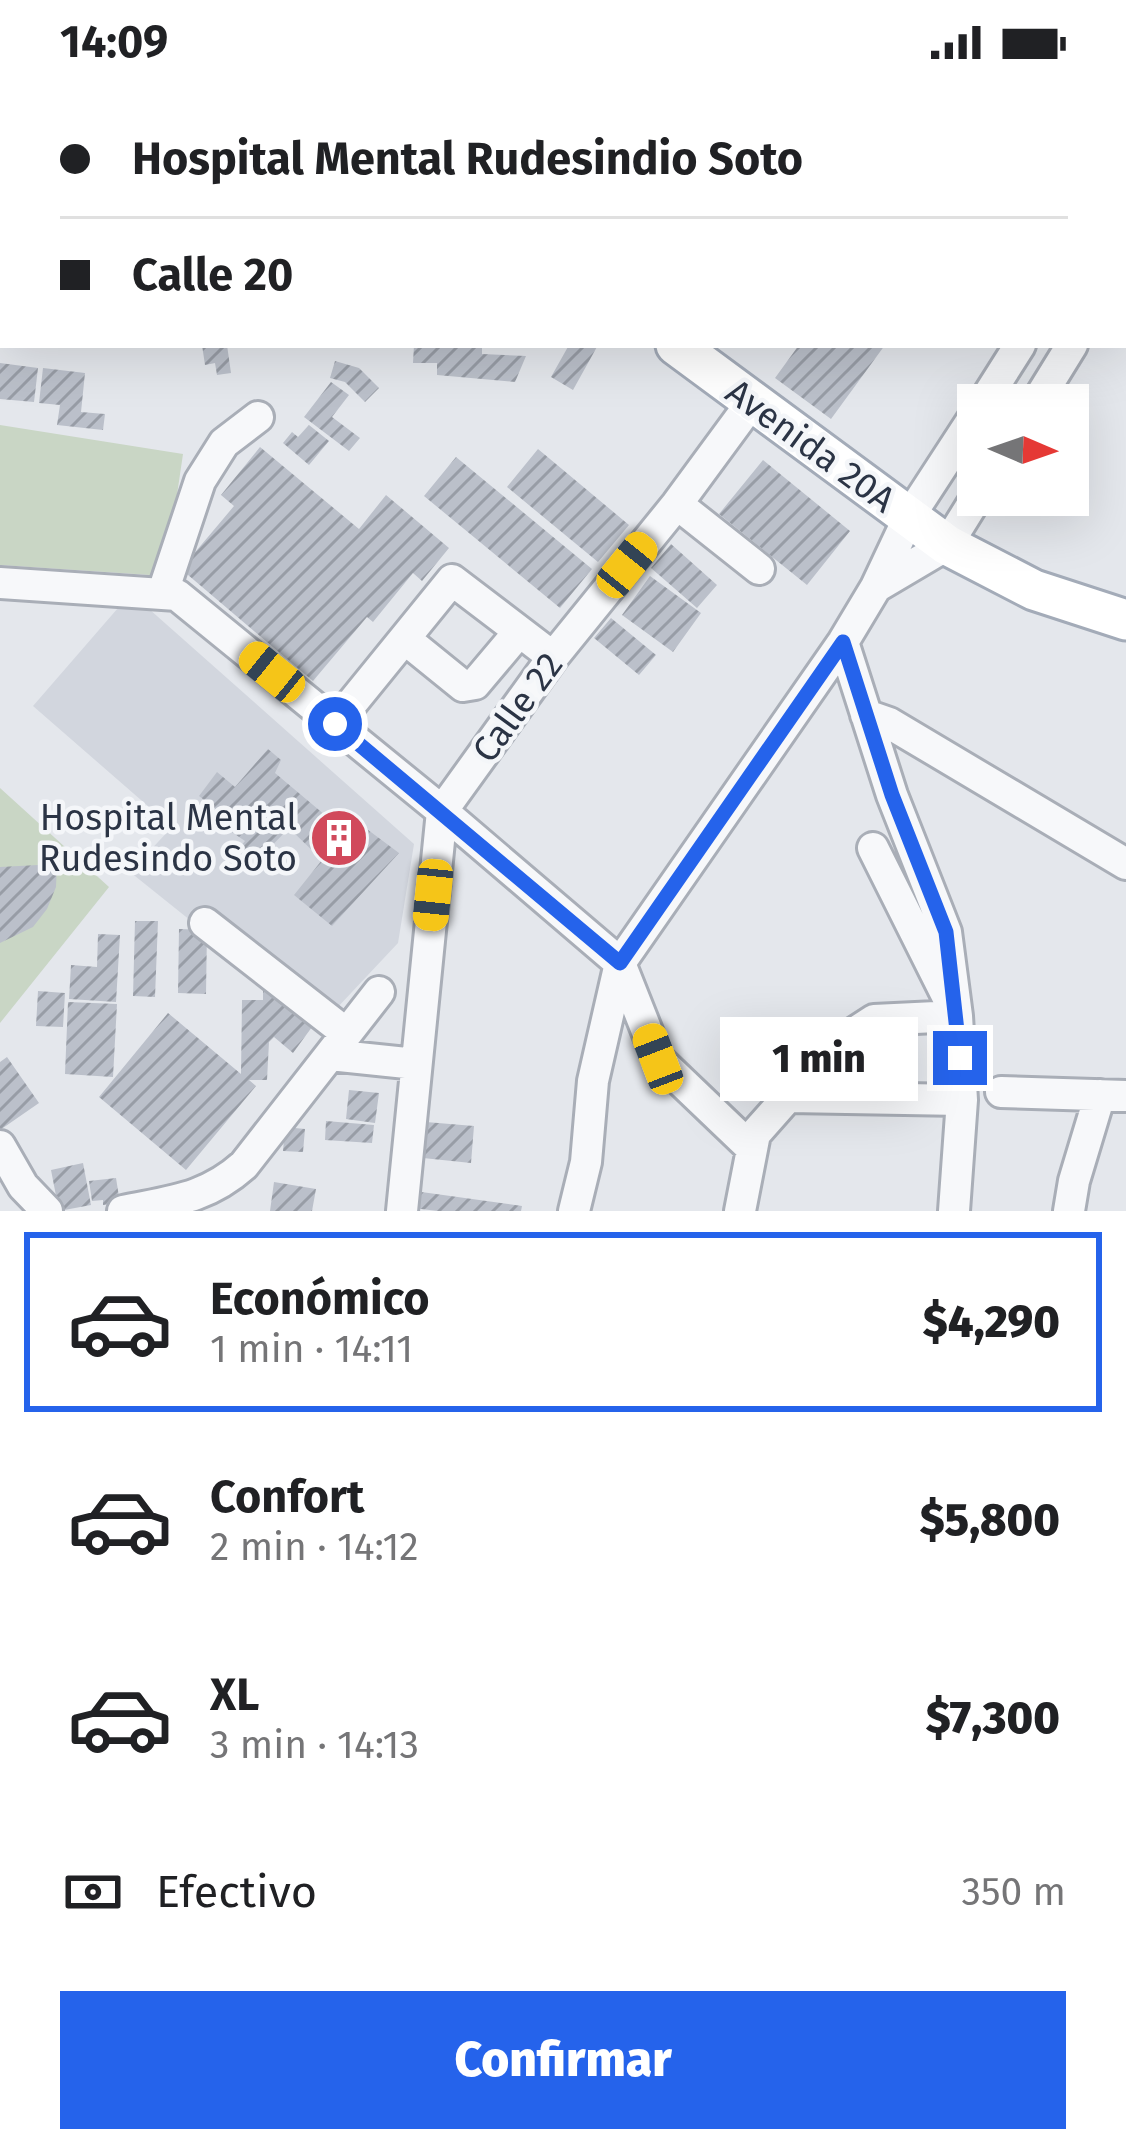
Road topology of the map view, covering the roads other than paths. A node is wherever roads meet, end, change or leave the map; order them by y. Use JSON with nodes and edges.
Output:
{"nodes":[{"id":1,"x":680,"y":348,"type":"edge"},
{"id":2,"x":1018,"y":348,"type":"edge"},
{"id":3,"x":1070,"y":348,"type":"edge"},
{"id":4,"x":995,"y":384,"type":"edge"},
{"id":5,"x":1048,"y":384,"type":"edge"},
{"id":6,"x":752,"y":402,"type":"junction"},
{"id":7,"x":258,"y":417,"type":"dead end"},
{"id":8,"x":957,"y":443,"type":"edge"},
{"id":9,"x":943,"y":465,"type":"junction"},
{"id":10,"x":957,"y":475,"type":"edge"},
{"id":11,"x":676,"y":504,"type":"junction"},
{"id":12,"x":964,"y":516,"type":"edge"},
{"id":13,"x":909,"y":517,"type":"junction"},
{"id":14,"x":947,"y":545,"type":"junction"},
{"id":15,"x":759,"y":568,"type":"dead end"},
{"id":16,"x":0,"y":583,"type":"edge"},
{"id":17,"x":876,"y":587,"type":"junction"},
{"id":18,"x":163,"y":592,"type":"junction"},
{"id":19,"x":1126,"y":620,"type":"edge"},
{"id":20,"x":518,"y":633,"type":"junction"},
{"id":21,"x":405,"y":639,"type":"junction"},
{"id":22,"x":843,"y":642,"type":"junction"},
{"id":23,"x":553,"y":657,"type":"junction"},
{"id":24,"x":866,"y":715,"type":"junction"},
{"id":25,"x":335,"y":724,"type":"junction"},
{"id":26,"x":442,"y":811,"type":"junction"},
{"id":27,"x":873,"y":848,"type":"dead end"},
{"id":28,"x":1126,"y":864,"type":"edge"},
{"id":29,"x":205,"y":923,"type":"dead end"},
{"id":30,"x":620,"y":963,"type":"junction"},
{"id":31,"x":379,"y":992,"type":"dead end"},
{"id":32,"x":957,"y":1016,"type":"junction"},
{"id":33,"x":338,"y":1044,"type":"junction"},
{"id":34,"x":416,"y":1064,"type":"junction"},
{"id":35,"x":1001,"y":1092,"type":"dead end"},
{"id":36,"x":1113,"y":1095,"type":"edge"},
{"id":37,"x":789,"y":1097,"type":"junction"},
{"id":38,"x":962,"y":1100,"type":"junction"},
{"id":39,"x":0,"y":1145,"type":"edge"},
{"id":40,"x":749,"y":1146,"type":"junction"},
{"id":41,"x":12,"y":1190,"type":"edge"},
{"id":42,"x":47,"y":1211,"type":"edge"},
{"id":43,"x":123,"y":1211,"type":"edge"},
{"id":44,"x":402,"y":1211,"type":"edge"},
{"id":45,"x":574,"y":1211,"type":"edge"},
{"id":46,"x":740,"y":1211,"type":"edge"},
{"id":47,"x":954,"y":1211,"type":"edge"},
{"id":48,"x":1069,"y":1211,"type":"edge"}],
"edges":[{"from":1,"to":6,"type":"main road","name":"Avenida 20A"},
{"from":2,"to":4,"type":"street"},
{"from":3,"to":5,"type":"street"},
{"from":6,"to":11,"type":"street","name":"Calle 22"},
{"from":6,"to":13,"type":"main road","name":"Avenida 20A"},
{"from":7,"to":18,"type":"street"},
{"from":8,"to":9,"type":"street"},
{"from":9,"to":10,"type":"street"},
{"from":9,"to":13,"type":"street"},
{"from":11,"to":15,"type":"street"},
{"from":11,"to":23,"type":"street","name":"Calle 22"},
{"from":12,"to":14,"type":"street"},
{"from":13,"to":14,"type":"main road","name":"Avenida 20A"},
{"from":13,"to":17,"type":"street"},
{"from":14,"to":17,"type":"street"},
{"from":14,"to":19,"type":"main road","name":"Avenida 20A"},
{"from":16,"to":18,"type":"street"},
{"from":17,"to":22,"type":"street"},
{"from":18,"to":25,"type":"street"},
{"from":20,"to":21,"type":"street"},
{"from":20,"to":21,"type":"street"},
{"from":20,"to":23,"type":"street"},
{"from":21,"to":25,"type":"street"},
{"from":22,"to":24,"type":"street"},
{"from":22,"to":30,"type":"street"},
{"from":23,"to":26,"type":"street","name":"Calle 22"},
{"from":24,"to":28,"type":"street"},
{"from":24,"to":32,"type":"street"},
{"from":25,"to":26,"type":"street"},
{"from":26,"to":30,"type":"street"},
{"from":26,"to":34,"type":"street","name":"Calle 22"},
{"from":27,"to":32,"type":"street"},
{"from":29,"to":33,"type":"street"},
{"from":30,"to":40,"type":"street"},
{"from":30,"to":45,"type":"street"},
{"from":31,"to":33,"type":"street"},
{"from":32,"to":37,"type":"street"},
{"from":32,"to":38,"type":"street"},
{"from":33,"to":34,"type":"street"},
{"from":33,"to":43,"type":"street"},
{"from":34,"to":44,"type":"street","name":"Calle 22"},
{"from":35,"to":36,"type":"street"},
{"from":36,"to":48,"type":"street"},
{"from":37,"to":38,"type":"street"},
{"from":37,"to":40,"type":"street"},
{"from":38,"to":47,"type":"street"},
{"from":39,"to":41,"type":"street"},
{"from":40,"to":46,"type":"street"},
{"from":41,"to":42,"type":"street"}]}
